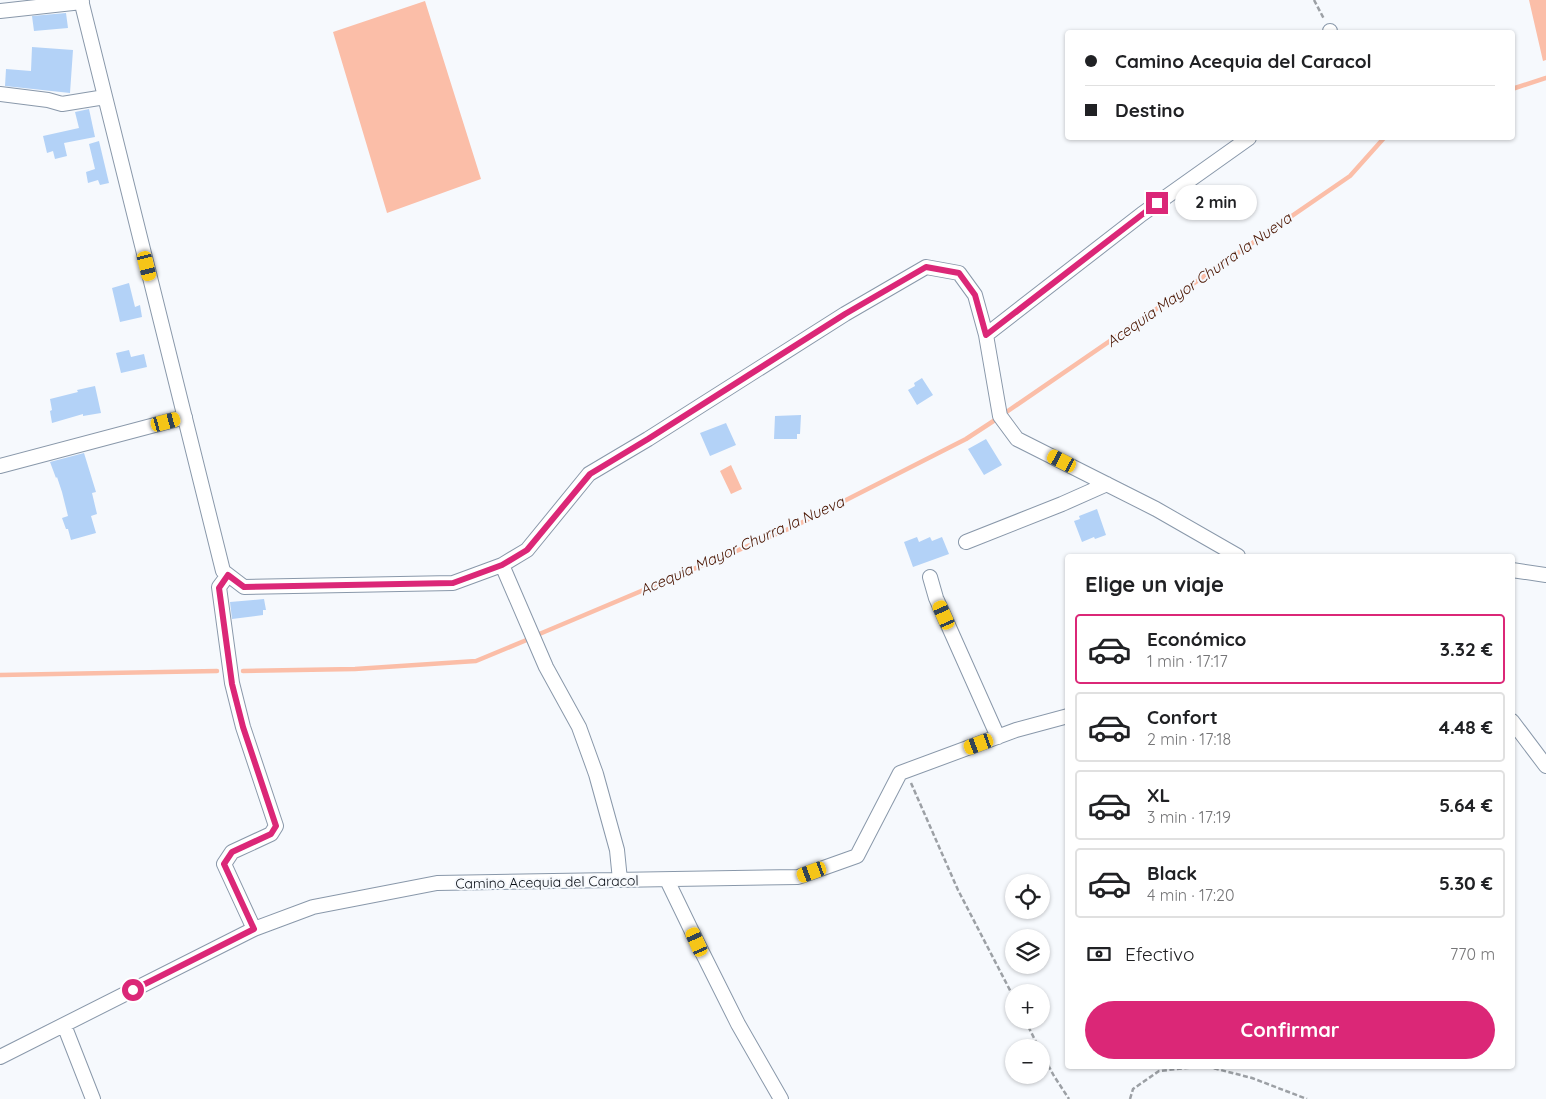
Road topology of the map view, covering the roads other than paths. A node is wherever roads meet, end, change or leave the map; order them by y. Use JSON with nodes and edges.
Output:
{"nodes":[{"id":1,"x":82,"y":1,"type":"edge"},
{"id":2,"x":0,"y":11,"type":"edge"},
{"id":3,"x":0,"y":94,"type":"edge"},
{"id":4,"x":105,"y":97,"type":"junction"},
{"id":5,"x":1247,"y":140,"type":"edge"},
{"id":6,"x":986,"y":335,"type":"junction"},
{"id":7,"x":185,"y":417,"type":"junction"},
{"id":8,"x":0,"y":466,"type":"edge"},
{"id":9,"x":1107,"y":484,"type":"junction"},
{"id":10,"x":966,"y":542,"type":"dead end"},
{"id":11,"x":1235,"y":554,"type":"edge"},
{"id":12,"x":502,"y":565,"type":"junction"},
{"id":13,"x":1515,"y":570,"type":"edge"},
{"id":14,"x":228,"y":575,"type":"junction"},
{"id":15,"x":1546,"y":575,"type":"edge"},
{"id":16,"x":930,"y":578,"type":"dead end"},
{"id":17,"x":1065,"y":717,"type":"edge"},
{"id":18,"x":1515,"y":725,"type":"edge"},
{"id":19,"x":998,"y":737,"type":"junction"},
{"id":20,"x":1546,"y":766,"type":"edge"},
{"id":21,"x":620,"y":880,"type":"junction"},
{"id":22,"x":667,"y":880,"type":"junction"},
{"id":23,"x":254,"y":929,"type":"junction"},
{"id":24,"x":64,"y":1025,"type":"junction"},
{"id":25,"x":0,"y":1057,"type":"edge"},
{"id":26,"x":93,"y":1099,"type":"edge"},
{"id":27,"x":782,"y":1099,"type":"edge"}],
"edges":[{"from":1,"to":2,"type":"street"},
{"from":1,"to":4,"type":"street"},
{"from":3,"to":4,"type":"street"},
{"from":4,"to":7,"type":"street"},
{"from":5,"to":6,"type":"street"},
{"from":6,"to":9,"type":"street"},
{"from":6,"to":12,"type":"street"},
{"from":7,"to":8,"type":"street"},
{"from":7,"to":14,"type":"street"},
{"from":9,"to":10,"type":"street"},
{"from":9,"to":11,"type":"street"},
{"from":12,"to":14,"type":"street"},
{"from":12,"to":21,"type":"street"},
{"from":13,"to":15,"type":"street"},
{"from":14,"to":23,"type":"street"},
{"from":16,"to":19,"type":"street"},
{"from":17,"to":19,"type":"street"},
{"from":18,"to":20,"type":"street"},
{"from":19,"to":22,"type":"street","name":"Camino Acequia del Caracol"},
{"from":21,"to":22,"type":"street","name":"Camino Acequia del Caracol"},
{"from":21,"to":23,"type":"street","name":"Camino Acequia del Caracol"},
{"from":22,"to":27,"type":"street"},
{"from":23,"to":24,"type":"street","name":"Camino Acequia del Caracol"},
{"from":24,"to":25,"type":"street","name":"Camino Acequia del Caracol"},
{"from":24,"to":26,"type":"street"}]}
